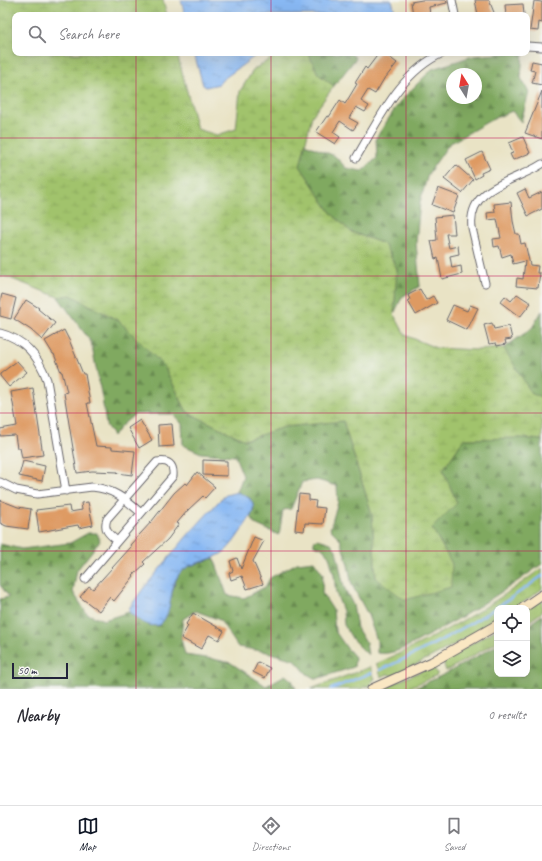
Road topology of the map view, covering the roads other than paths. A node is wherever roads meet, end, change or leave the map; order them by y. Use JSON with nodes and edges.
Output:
{"nodes":[{"id":1,"x":452,"y":0,"type":"edge"},
{"id":2,"x":455,"y":12,"type":"edge"},
{"id":3,"x":530,"y":46,"type":"edge"},
{"id":4,"x":542,"y":47,"type":"edge"},
{"id":5,"x":438,"y":56,"type":"edge"},
{"id":6,"x":356,"y":158,"type":"dead end"},
{"id":7,"x":542,"y":164,"type":"edge"},
{"id":8,"x":485,"y":283,"type":"dead end"},
{"id":9,"x":0,"y":333,"type":"edge"},
{"id":10,"x":0,"y":482,"type":"edge"},
{"id":11,"x":66,"y":491,"type":"junction"},
{"id":12,"x":124,"y":499,"type":"junction"},
{"id":13,"x":142,"y":513,"type":"junction"},
{"id":14,"x":117,"y":541,"type":"junction"},
{"id":15,"x":85,"y":579,"type":"dead end"},
{"id":16,"x":542,"y":595,"type":"edge"},
{"id":17,"x":527,"y":605,"type":"edge"},
{"id":18,"x":494,"y":627,"type":"edge"},
{"id":19,"x":372,"y":689,"type":"edge"}],
"edges":[{"from":1,"to":2,"type":"street"},
{"from":3,"to":4,"type":"street"},
{"from":5,"to":6,"type":"street"},
{"from":7,"to":8,"type":"street"},
{"from":9,"to":11,"type":"street"},
{"from":10,"to":11,"type":"street"},
{"from":11,"to":12,"type":"street"},
{"from":12,"to":13,"type":"street"},
{"from":12,"to":13,"type":"street"},
{"from":12,"to":14,"type":"street"},
{"from":13,"to":14,"type":"street"},
{"from":14,"to":15,"type":"street"},
{"from":16,"to":17,"type":"street"},
{"from":18,"to":19,"type":"street"}]}
